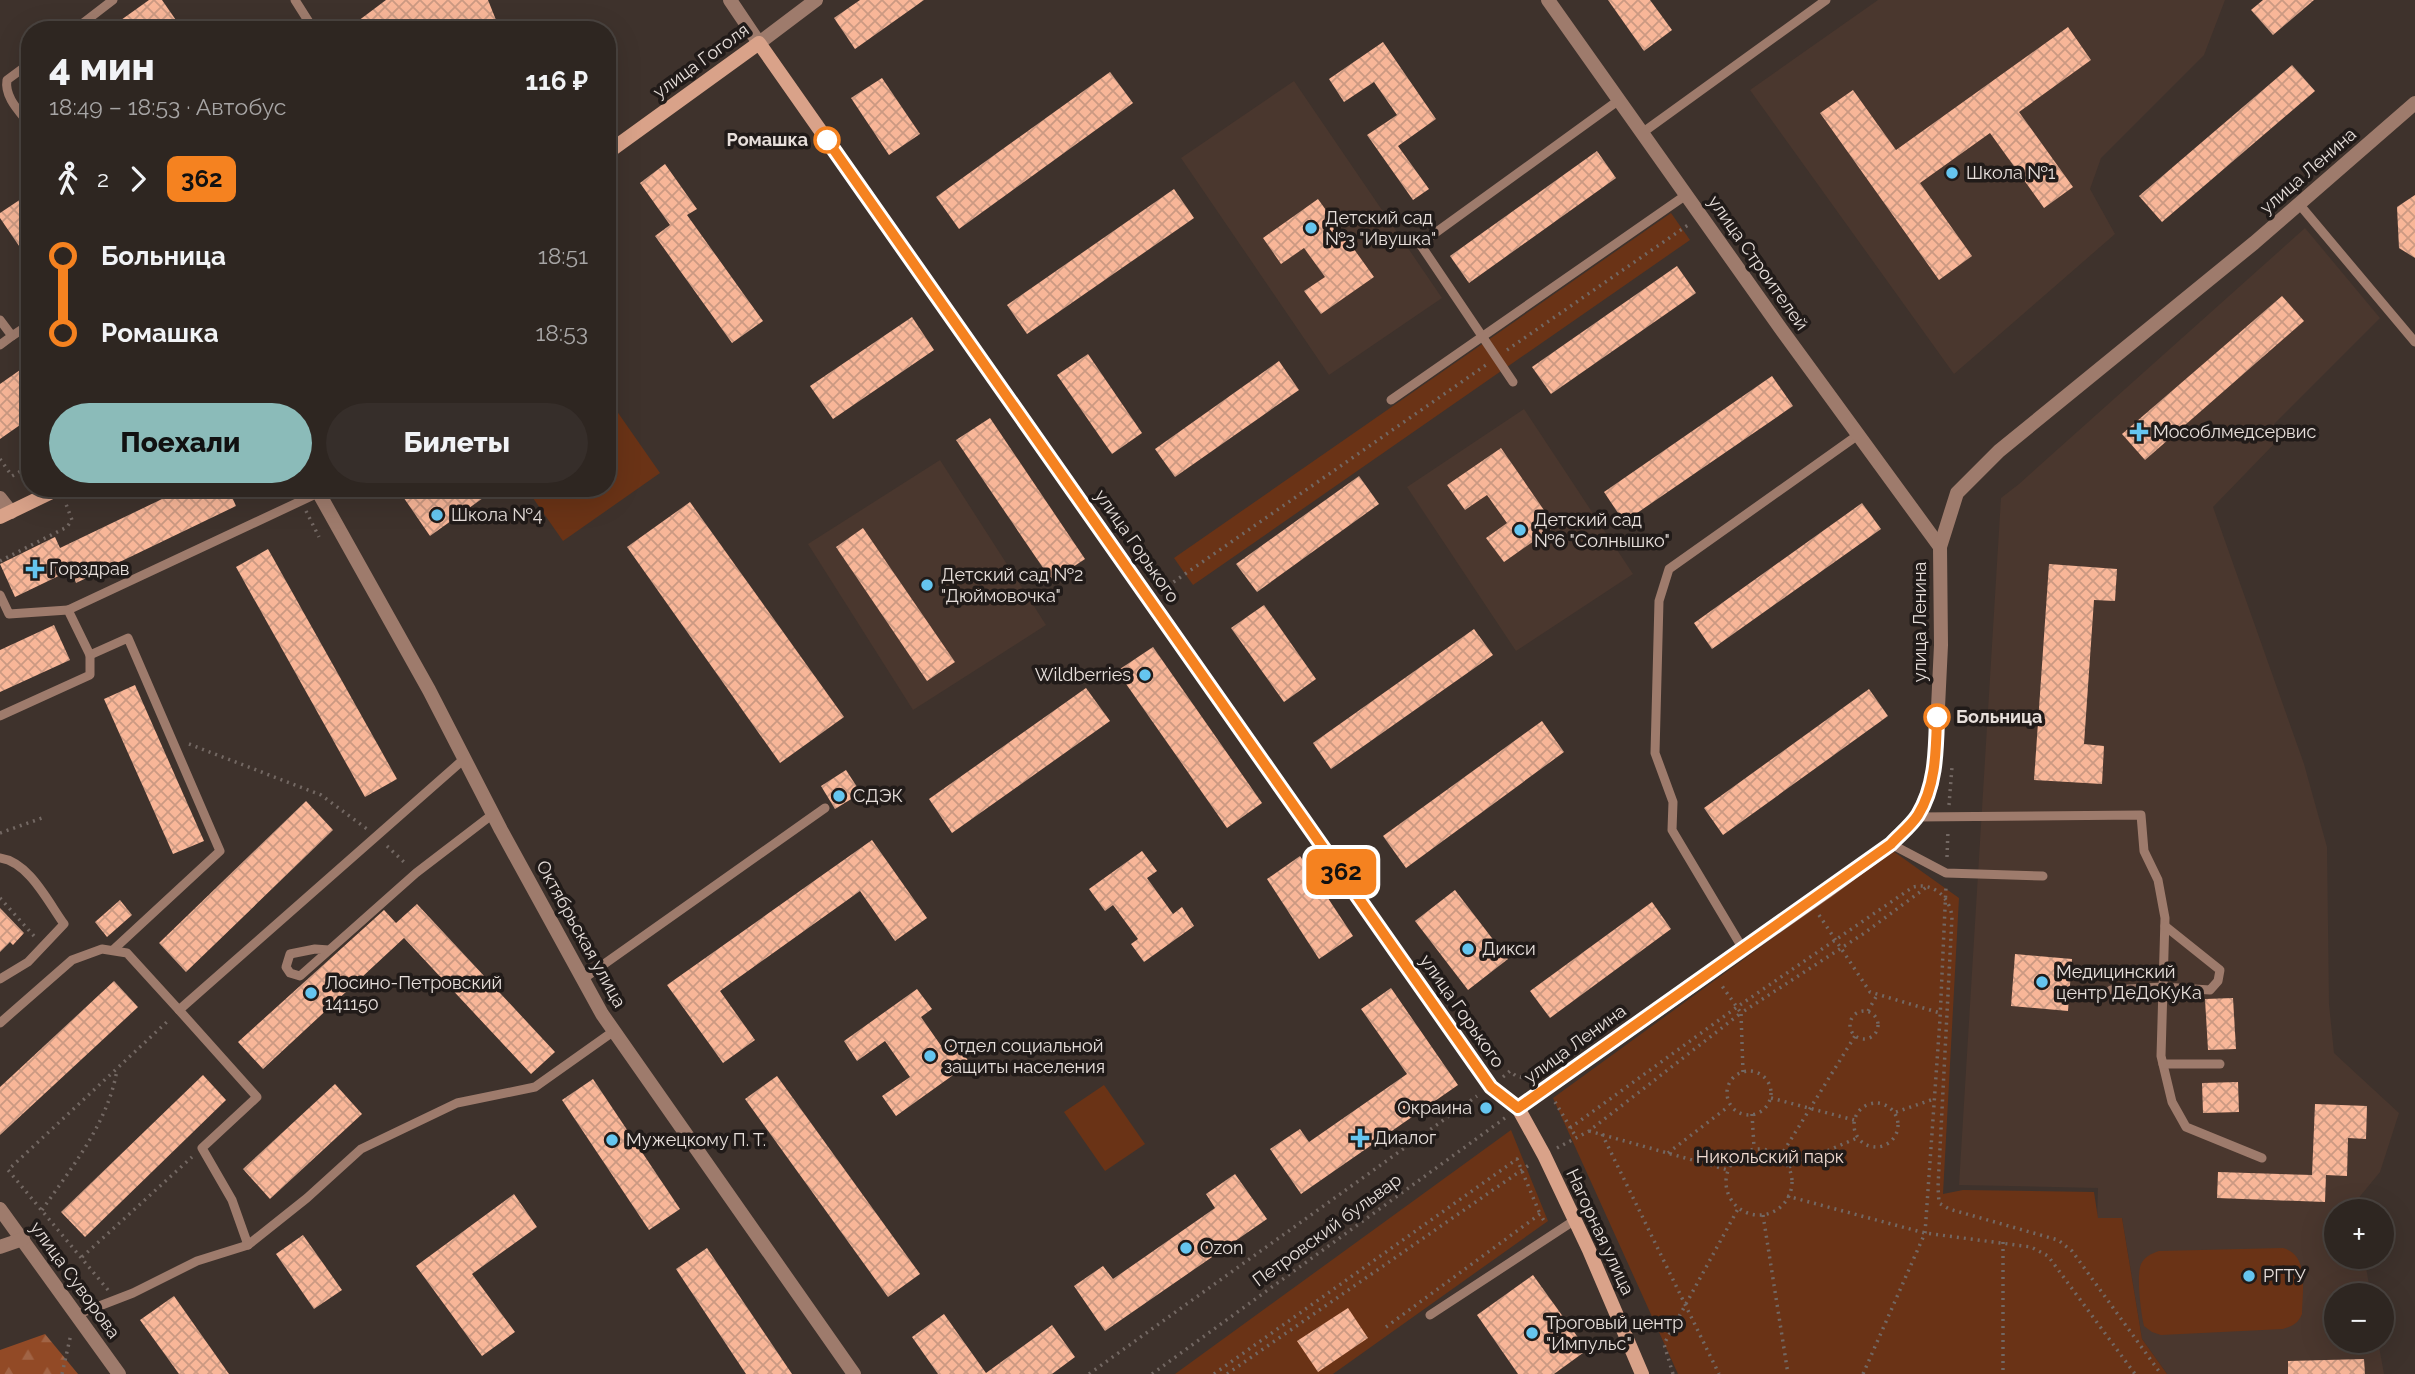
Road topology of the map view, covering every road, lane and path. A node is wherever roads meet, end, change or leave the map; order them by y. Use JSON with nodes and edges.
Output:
{"nodes":[{"id":1,"x":113,"y":0,"type":"edge"},
{"id":2,"x":295,"y":0,"type":"edge"},
{"id":3,"x":730,"y":0,"type":"edge"},
{"id":4,"x":816,"y":0,"type":"edge"},
{"id":5,"x":1548,"y":0,"type":"edge"},
{"id":6,"x":1826,"y":0,"type":"edge"},
{"id":7,"x":86,"y":21,"type":"edge"},
{"id":8,"x":308,"y":21,"type":"edge"},
{"id":9,"x":759,"y":43,"type":"junction"},
{"id":10,"x":21,"y":70,"type":"edge"},
{"id":11,"x":1619,"y":100,"type":"junction"},
{"id":12,"x":2415,"y":103,"type":"edge"},
{"id":13,"x":21,"y":113,"type":"edge"},
{"id":14,"x":1642,"y":133,"type":"junction"},
{"id":15,"x":616,"y":146,"type":"edge"},
{"id":16,"x":1686,"y":195,"type":"junction"},
{"id":17,"x":2299,"y":204,"type":"junction"},
{"id":18,"x":1701,"y":216,"type":"junction"},
{"id":19,"x":0,"y":320,"type":"edge"},
{"id":20,"x":21,"y":330,"type":"edge"},
{"id":21,"x":12,"y":336,"type":"junction"},
{"id":22,"x":1484,"y":336,"type":"junction"},
{"id":23,"x":2415,"y":342,"type":"edge"},
{"id":24,"x":0,"y":345,"type":"edge"},
{"id":25,"x":1497,"y":357,"type":"junction"},
{"id":26,"x":1513,"y":382,"type":"dead end"},
{"id":27,"x":1391,"y":400,"type":"dead end"},
{"id":28,"x":1858,"y":435,"type":"junction"},
{"id":29,"x":0,"y":459,"type":"edge"},
{"id":30,"x":21,"y":471,"type":"edge"},
{"id":31,"x":42,"y":497,"type":"edge"},
{"id":32,"x":307,"y":497,"type":"edge"},
{"id":33,"x":321,"y":497,"type":"edge"},
{"id":34,"x":0,"y":498,"type":"edge"},
{"id":35,"x":301,"y":501,"type":"junction"},
{"id":36,"x":66,"y":505,"type":"dead end"},
{"id":37,"x":5,"y":515,"type":"edge"},
{"id":38,"x":319,"y":537,"type":"dead end"},
{"id":39,"x":1940,"y":547,"type":"junction"},
{"id":40,"x":0,"y":561,"type":"edge"},
{"id":41,"x":0,"y":595,"type":"edge"},
{"id":42,"x":1150,"y":598,"type":"junction"},
{"id":43,"x":68,"y":610,"type":"junction"},
{"id":44,"x":90,"y":655,"type":"junction"},
{"id":45,"x":0,"y":716,"type":"edge"},
{"id":46,"x":171,"y":737,"type":"junction"},
{"id":47,"x":464,"y":759,"type":"junction"},
{"id":48,"x":1952,"y":763,"type":"dead end"},
{"id":49,"x":825,"y":808,"type":"dead end"},
{"id":50,"x":493,"y":814,"type":"junction"},
{"id":51,"x":1949,"y":815,"type":"junction"},
{"id":52,"x":1917,"y":817,"type":"junction"},
{"id":53,"x":42,"y":818,"type":"dead end"},
{"id":54,"x":0,"y":833,"type":"edge"},
{"id":55,"x":377,"y":836,"type":"junction"},
{"id":56,"x":1891,"y":844,"type":"junction"},
{"id":57,"x":0,"y":858,"type":"edge"},
{"id":58,"x":416,"y":873,"type":"junction"},
{"id":59,"x":1946,"y":873,"type":"junction"},
{"id":60,"x":2043,"y":876,"type":"dead end"},
{"id":61,"x":1928,"y":886,"type":"junction"},
{"id":62,"x":1945,"y":897,"type":"junction"},
{"id":63,"x":0,"y":898,"type":"edge"},
{"id":64,"x":2165,"y":926,"type":"junction"},
{"id":65,"x":26,"y":945,"type":"dead end"},
{"id":66,"x":1841,"y":948,"type":"junction"},
{"id":67,"x":1743,"y":949,"type":"junction"},
{"id":68,"x":113,"y":950,"type":"junction"},
{"id":69,"x":329,"y":950,"type":"junction"},
{"id":70,"x":0,"y":979,"type":"edge"},
{"id":71,"x":583,"y":979,"type":"junction"},
{"id":72,"x":1719,"y":981,"type":"dead end"},
{"id":73,"x":2163,"y":987,"type":"junction"},
{"id":74,"x":2110,"y":990,"type":"dead end"},
{"id":75,"x":1877,"y":995,"type":"junction"},
{"id":76,"x":1737,"y":1007,"type":"junction"},
{"id":77,"x":179,"y":1010,"type":"junction"},
{"id":78,"x":1868,"y":1011,"type":"junction"},
{"id":79,"x":1741,"y":1013,"type":"junction"},
{"id":80,"x":1940,"y":1013,"type":"junction"},
{"id":81,"x":0,"y":1023,"type":"edge"},
{"id":82,"x":614,"y":1031,"type":"junction"},
{"id":83,"x":1855,"y":1036,"type":"junction"},
{"id":84,"x":2163,"y":1064,"type":"junction"},
{"id":85,"x":2220,"y":1064,"type":"dead end"},
{"id":86,"x":117,"y":1068,"type":"junction"},
{"id":87,"x":1743,"y":1072,"type":"junction"},
{"id":88,"x":1491,"y":1087,"type":"junction"},
{"id":89,"x":1771,"y":1098,"type":"junction"},
{"id":90,"x":1934,"y":1099,"type":"junction"},
{"id":91,"x":1729,"y":1106,"type":"junction"},
{"id":92,"x":1518,"y":1108,"type":"junction"},
{"id":93,"x":1811,"y":1108,"type":"junction"},
{"id":94,"x":1896,"y":1112,"type":"junction"},
{"id":95,"x":1752,"y":1114,"type":"junction"},
{"id":96,"x":1854,"y":1120,"type":"junction"},
{"id":97,"x":1570,"y":1128,"type":"dead end"},
{"id":98,"x":1589,"y":1131,"type":"junction"},
{"id":99,"x":1602,"y":1134,"type":"junction"},
{"id":100,"x":1857,"y":1138,"type":"junction"},
{"id":101,"x":202,"y":1148,"type":"junction"},
{"id":102,"x":1754,"y":1148,"type":"junction"},
{"id":103,"x":1668,"y":1153,"type":"junction"},
{"id":104,"x":1544,"y":1155,"type":"junction"},
{"id":105,"x":1780,"y":1157,"type":"junction"},
{"id":106,"x":2262,"y":1158,"type":"dead end"},
{"id":107,"x":1789,"y":1167,"type":"junction"},
{"id":108,"x":1523,"y":1170,"type":"junction"},
{"id":109,"x":1728,"y":1170,"type":"junction"},
{"id":110,"x":1787,"y":1196,"type":"junction"},
{"id":111,"x":1739,"y":1207,"type":"junction"},
{"id":112,"x":0,"y":1209,"type":"edge"},
{"id":113,"x":41,"y":1210,"type":"junction"},
{"id":114,"x":1541,"y":1214,"type":"junction"},
{"id":115,"x":1763,"y":1215,"type":"junction"},
{"id":116,"x":1575,"y":1220,"type":"junction"},
{"id":117,"x":1925,"y":1233,"type":"junction"},
{"id":118,"x":1552,"y":1235,"type":"junction"},
{"id":119,"x":23,"y":1239,"type":"junction"},
{"id":120,"x":2003,"y":1242,"type":"junction"},
{"id":121,"x":248,"y":1245,"type":"junction"},
{"id":122,"x":0,"y":1247,"type":"edge"},
{"id":123,"x":82,"y":1257,"type":"junction"},
{"id":124,"x":115,"y":1300,"type":"junction"},
{"id":125,"x":1686,"y":1306,"type":"junction"},
{"id":126,"x":76,"y":1315,"type":"junction"},
{"id":127,"x":1430,"y":1315,"type":"dead end"},
{"id":128,"x":1385,"y":1327,"type":"dead end"},
{"id":129,"x":62,"y":1374,"type":"edge"},
{"id":130,"x":119,"y":1374,"type":"edge"},
{"id":131,"x":854,"y":1374,"type":"edge"},
{"id":132,"x":1089,"y":1374,"type":"edge"},
{"id":133,"x":1152,"y":1374,"type":"edge"},
{"id":134,"x":1214,"y":1374,"type":"edge"},
{"id":135,"x":1227,"y":1374,"type":"edge"},
{"id":136,"x":1642,"y":1374,"type":"edge"},
{"id":137,"x":1673,"y":1374,"type":"edge"},
{"id":138,"x":1720,"y":1374,"type":"edge"},
{"id":139,"x":1788,"y":1374,"type":"edge"},
{"id":140,"x":1863,"y":1374,"type":"edge"},
{"id":141,"x":2003,"y":1374,"type":"edge"},
{"id":142,"x":2135,"y":1374,"type":"edge"},
{"id":143,"x":2161,"y":1374,"type":"edge"}],
"edges":[{"from":1,"to":7,"type":"lane"},
{"from":2,"to":8,"type":"lane"},
{"from":3,"to":9,"type":"street","name":"улица Горького"},
{"from":4,"to":9,"type":"street","name":"улица Гоголя"},
{"from":5,"to":11,"type":"street","name":"улица Строителей"},
{"from":6,"to":14,"type":"lane"},
{"from":9,"to":15,"type":"street","name":"улица Гоголя"},
{"from":9,"to":42,"type":"street","name":"улица Горького"},
{"from":10,"to":13,"type":"lane"},
{"from":11,"to":14,"type":"street","name":"улица Строителей"},
{"from":11,"to":22,"type":"lane"},
{"from":12,"to":17,"type":"street","name":"улица Ленина"},
{"from":14,"to":16,"type":"street","name":"улица Строителей"},
{"from":16,"to":18,"type":"street","name":"улица Строителей"},
{"from":16,"to":22,"type":"lane"},
{"from":17,"to":23,"type":"lane"},
{"from":17,"to":39,"type":"street","name":"улица Ленина"},
{"from":18,"to":25,"type":"path"},
{"from":18,"to":28,"type":"street","name":"улица Строителей"},
{"from":19,"to":21,"type":"lane"},
{"from":20,"to":21,"type":"lane"},
{"from":21,"to":24,"type":"lane"},
{"from":22,"to":25,"type":"lane"},
{"from":22,"to":27,"type":"lane"},
{"from":25,"to":26,"type":"lane"},
{"from":25,"to":42,"type":"path"},
{"from":28,"to":39,"type":"street","name":"улица Строителей"},
{"from":28,"to":67,"type":"lane"},
{"from":29,"to":30,"type":"path"},
{"from":31,"to":37,"type":"street"},
{"from":32,"to":35,"type":"lane"},
{"from":33,"to":47,"type":"street","name":"Октябрьская улица"},
{"from":34,"to":37,"type":"street"},
{"from":35,"to":38,"type":"path"},
{"from":35,"to":43,"type":"lane"},
{"from":36,"to":40,"type":"path"},
{"from":39,"to":52,"type":"street","name":"улица Ленина"},
{"from":41,"to":43,"type":"lane"},
{"from":42,"to":88,"type":"street","name":"улица Горького"},
{"from":43,"to":44,"type":"lane"},
{"from":44,"to":45,"type":"lane"},
{"from":44,"to":46,"type":"lane"},
{"from":46,"to":55,"type":"path"},
{"from":46,"to":68,"type":"lane"},
{"from":47,"to":50,"type":"street","name":"Октябрьская улица"},
{"from":47,"to":55,"type":"lane"},
{"from":48,"to":51,"type":"path"},
{"from":49,"to":71,"type":"lane"},
{"from":50,"to":58,"type":"lane"},
{"from":50,"to":71,"type":"street","name":"Октябрьская улица"},
{"from":51,"to":52,"type":"lane"},
{"from":51,"to":59,"type":"path"},
{"from":51,"to":64,"type":"lane"},
{"from":52,"to":56,"type":"street","name":"улица Ленина"},
{"from":53,"to":54,"type":"path"},
{"from":55,"to":58,"type":"path"},
{"from":55,"to":77,"type":"lane"},
{"from":56,"to":59,"type":"lane"},
{"from":56,"to":67,"type":"street","name":"улица Ленина"},
{"from":57,"to":70,"type":"lane"},
{"from":58,"to":69,"type":"lane"},
{"from":59,"to":60,"type":"lane"},
{"from":59,"to":61,"type":"path"},
{"from":59,"to":62,"type":"path"},
{"from":61,"to":62,"type":"path"},
{"from":61,"to":66,"type":"path"},
{"from":61,"to":76,"type":"path"},
{"from":62,"to":80,"type":"path"},
{"from":62,"to":143,"type":"path"},
{"from":63,"to":65,"type":"path"},
{"from":64,"to":73,"type":"lane"},
{"from":64,"to":73,"type":"lane"},
{"from":66,"to":75,"type":"path"},
{"from":66,"to":79,"type":"path"},
{"from":67,"to":92,"type":"street","name":"улица Ленина"},
{"from":68,"to":77,"type":"lane"},
{"from":68,"to":81,"type":"lane"},
{"from":69,"to":69,"type":"lane"},
{"from":71,"to":82,"type":"street","name":"Октябрьская улица"},
{"from":72,"to":76,"type":"path"},
{"from":73,"to":74,"type":"lane"},
{"from":73,"to":84,"type":"lane"},
{"from":75,"to":78,"type":"path"},
{"from":75,"to":80,"type":"path"},
{"from":76,"to":79,"type":"path"},
{"from":76,"to":97,"type":"path"},
{"from":77,"to":86,"type":"path"},
{"from":77,"to":101,"type":"lane"},
{"from":78,"to":83,"type":"path"},
{"from":78,"to":83,"type":"path"},
{"from":79,"to":87,"type":"path"},
{"from":79,"to":98,"type":"path"},
{"from":80,"to":90,"type":"path"},
{"from":82,"to":121,"type":"lane"},
{"from":82,"to":131,"type":"street","name":"Октябрьская улица"},
{"from":83,"to":93,"type":"path"},
{"from":84,"to":85,"type":"lane"},
{"from":84,"to":106,"type":"lane"},
{"from":86,"to":113,"type":"path"},
{"from":86,"to":113,"type":"path"},
{"from":87,"to":89,"type":"path"},
{"from":87,"to":91,"type":"path"},
{"from":88,"to":92,"type":"street","name":"улица Горького"},
{"from":88,"to":132,"type":"path"},
{"from":89,"to":93,"type":"path"},
{"from":89,"to":95,"type":"path"},
{"from":90,"to":94,"type":"path"},
{"from":90,"to":117,"type":"path"},
{"from":91,"to":95,"type":"path"},
{"from":91,"to":103,"type":"path"},
{"from":92,"to":104,"type":"street","name":"Нагорная улица"},
{"from":92,"to":133,"type":"path","name":"Петровский бульвар"},
{"from":93,"to":96,"type":"path"},
{"from":93,"to":105,"type":"path"},
{"from":94,"to":96,"type":"path"},
{"from":94,"to":100,"type":"path"},
{"from":95,"to":102,"type":"path"},
{"from":96,"to":100,"type":"path"},
{"from":98,"to":99,"type":"path"},
{"from":98,"to":104,"type":"path"},
{"from":99,"to":103,"type":"path"},
{"from":99,"to":125,"type":"path"},
{"from":100,"to":107,"type":"path"},
{"from":101,"to":121,"type":"lane"},
{"from":101,"to":123,"type":"path"},
{"from":102,"to":105,"type":"path"},
{"from":102,"to":109,"type":"path"},
{"from":103,"to":109,"type":"path"},
{"from":104,"to":108,"type":"path"},
{"from":104,"to":116,"type":"street","name":"Нагорная улица"},
{"from":105,"to":107,"type":"path"},
{"from":107,"to":110,"type":"path"},
{"from":108,"to":114,"type":"path"},
{"from":108,"to":134,"type":"path"},
{"from":108,"to":135,"type":"path"},
{"from":109,"to":111,"type":"path"},
{"from":110,"to":115,"type":"path"},
{"from":110,"to":117,"type":"path"},
{"from":111,"to":115,"type":"path"},
{"from":111,"to":125,"type":"path"},
{"from":112,"to":119,"type":"street","name":"улица Суворова"},
{"from":113,"to":123,"type":"path"},
{"from":114,"to":118,"type":"path"},
{"from":114,"to":128,"type":"path"},
{"from":115,"to":139,"type":"path"},
{"from":116,"to":118,"type":"lane"},
{"from":116,"to":136,"type":"street","name":"Нагорная улица"},
{"from":117,"to":120,"type":"path"},
{"from":117,"to":140,"type":"path"},
{"from":118,"to":127,"type":"lane"},
{"from":119,"to":122,"type":"street"},
{"from":119,"to":126,"type":"street","name":"улица Суворова"},
{"from":120,"to":141,"type":"path"},
{"from":120,"to":142,"type":"path"},
{"from":121,"to":124,"type":"lane"},
{"from":123,"to":124,"type":"path"},
{"from":124,"to":126,"type":"lane"},
{"from":125,"to":137,"type":"path"},
{"from":125,"to":138,"type":"path"},
{"from":126,"to":129,"type":"path"},
{"from":126,"to":130,"type":"street","name":"улица Суворова"}]}
